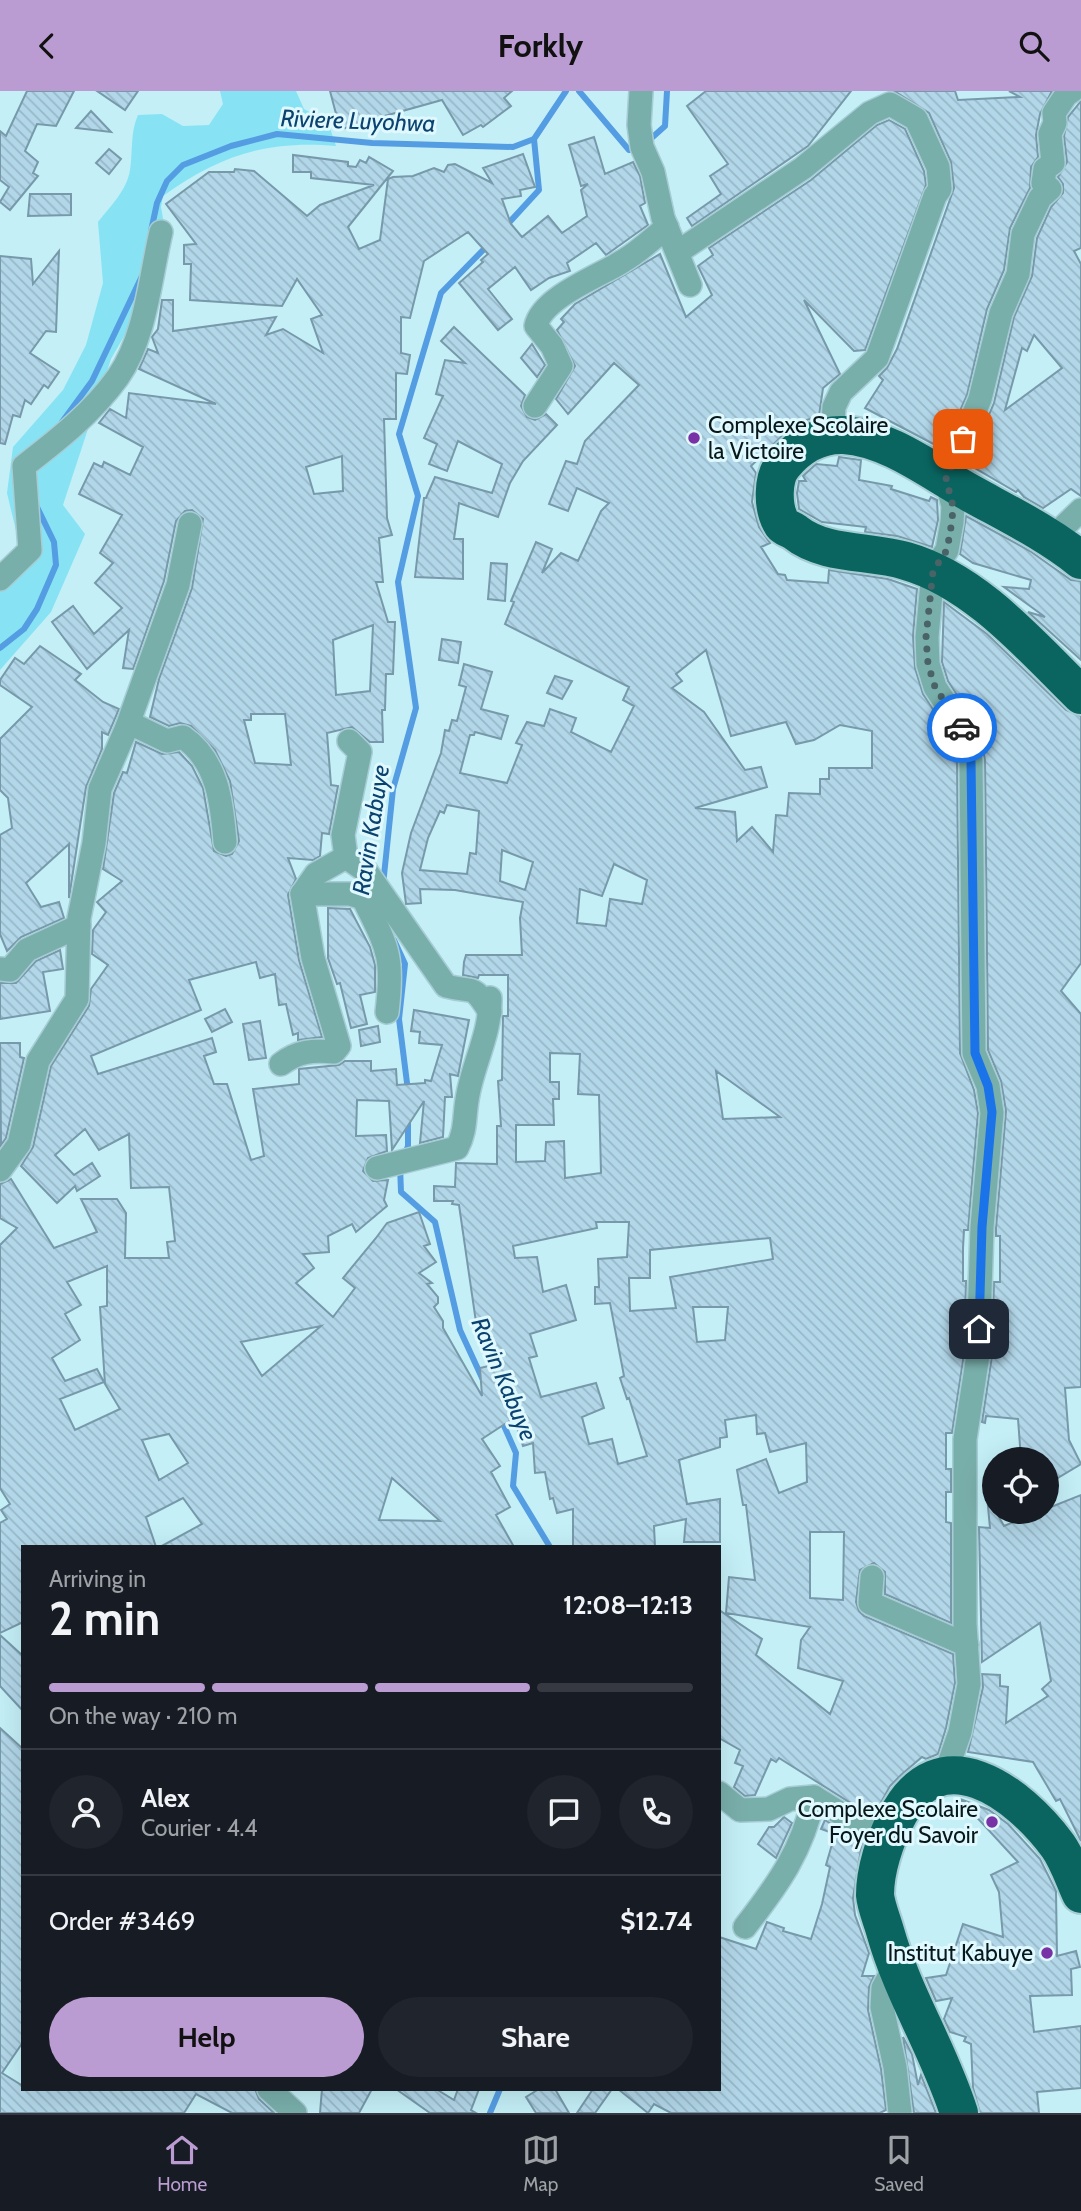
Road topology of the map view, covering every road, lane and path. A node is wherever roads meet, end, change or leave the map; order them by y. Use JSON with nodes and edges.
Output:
{"nodes":[{"id":1,"x":641,"y":91,"type":"edge"},
{"id":2,"x":1072,"y":91,"type":"edge"},
{"id":3,"x":667,"y":227,"type":"junction"},
{"id":4,"x":160,"y":232,"type":"dead end"},
{"id":5,"x":678,"y":252,"type":"junction"},
{"id":6,"x":690,"y":285,"type":"dead end"},
{"id":7,"x":535,"y":406,"type":"dead end"},
{"id":8,"x":832,"y":437,"type":"junction"},
{"id":9,"x":946,"y":479,"type":"junction"},
{"id":10,"x":1081,"y":510,"type":"edge"},
{"id":11,"x":190,"y":524,"type":"dead end"},
{"id":12,"x":1067,"y":549,"type":"edge"},
{"id":13,"x":933,"y":571,"type":"junction"},
{"id":14,"x":0,"y":579,"type":"edge"},
{"id":15,"x":1081,"y":695,"type":"edge"},
{"id":16,"x":127,"y":727,"type":"junction"},
{"id":17,"x":349,"y":741,"type":"dead end"},
{"id":18,"x":225,"y":842,"type":"dead end"},
{"id":19,"x":346,"y":857,"type":"junction"},
{"id":20,"x":302,"y":894,"type":"junction"},
{"id":21,"x":79,"y":926,"type":"junction"},
{"id":22,"x":0,"y":969,"type":"edge"},
{"id":23,"x":490,"y":988,"type":"dead end"},
{"id":24,"x":387,"y":1012,"type":"dead end"},
{"id":25,"x":490,"y":1012,"type":"junction"},
{"id":26,"x":281,"y":1064,"type":"dead end"},
{"id":27,"x":377,"y":1168,"type":"dead end"},
{"id":28,"x":0,"y":1170,"type":"edge"},
{"id":29,"x":872,"y":1577,"type":"dead end"},
{"id":30,"x":967,"y":1645,"type":"junction"},
{"id":31,"x":945,"y":1775,"type":"junction"},
{"id":32,"x":721,"y":1795,"type":"edge"},
{"id":33,"x":814,"y":1797,"type":"junction"},
{"id":34,"x":885,"y":1841,"type":"junction"},
{"id":35,"x":1081,"y":1894,"type":"edge"},
{"id":36,"x":745,"y":1927,"type":"dead end"},
{"id":37,"x":895,"y":1966,"type":"junction"},
{"id":38,"x":271,"y":2091,"type":"edge"},
{"id":39,"x":295,"y":2113,"type":"edge"},
{"id":40,"x":900,"y":2113,"type":"edge"},
{"id":41,"x":959,"y":2113,"type":"edge"}],
"edges":[{"from":1,"to":3,"type":"street"},
{"from":2,"to":9,"type":"street"},
{"from":3,"to":5,"type":"street"},
{"from":3,"to":7,"type":"street"},
{"from":4,"to":14,"type":"street"},
{"from":5,"to":6,"type":"street"},
{"from":5,"to":8,"type":"street"},
{"from":8,"to":9,"type":"highway"},
{"from":8,"to":13,"type":"highway"},
{"from":9,"to":12,"type":"highway"},
{"from":9,"to":13,"type":"street"},
{"from":10,"to":12,"type":"street"},
{"from":11,"to":16,"type":"street"},
{"from":13,"to":15,"type":"highway"},
{"from":13,"to":30,"type":"street"},
{"from":16,"to":18,"type":"street"},
{"from":16,"to":21,"type":"street"},
{"from":17,"to":19,"type":"street"},
{"from":19,"to":20,"type":"street"},
{"from":19,"to":25,"type":"street"},
{"from":20,"to":24,"type":"street"},
{"from":20,"to":26,"type":"street"},
{"from":21,"to":22,"type":"street"},
{"from":21,"to":28,"type":"street"},
{"from":23,"to":25,"type":"street"},
{"from":25,"to":27,"type":"street"},
{"from":29,"to":30,"type":"street"},
{"from":30,"to":31,"type":"street"},
{"from":31,"to":34,"type":"highway"},
{"from":31,"to":35,"type":"highway"},
{"from":32,"to":33,"type":"street"},
{"from":33,"to":34,"type":"street"},
{"from":33,"to":36,"type":"street"},
{"from":34,"to":37,"type":"highway"},
{"from":37,"to":40,"type":"street"},
{"from":37,"to":41,"type":"highway"},
{"from":38,"to":39,"type":"street"}]}
